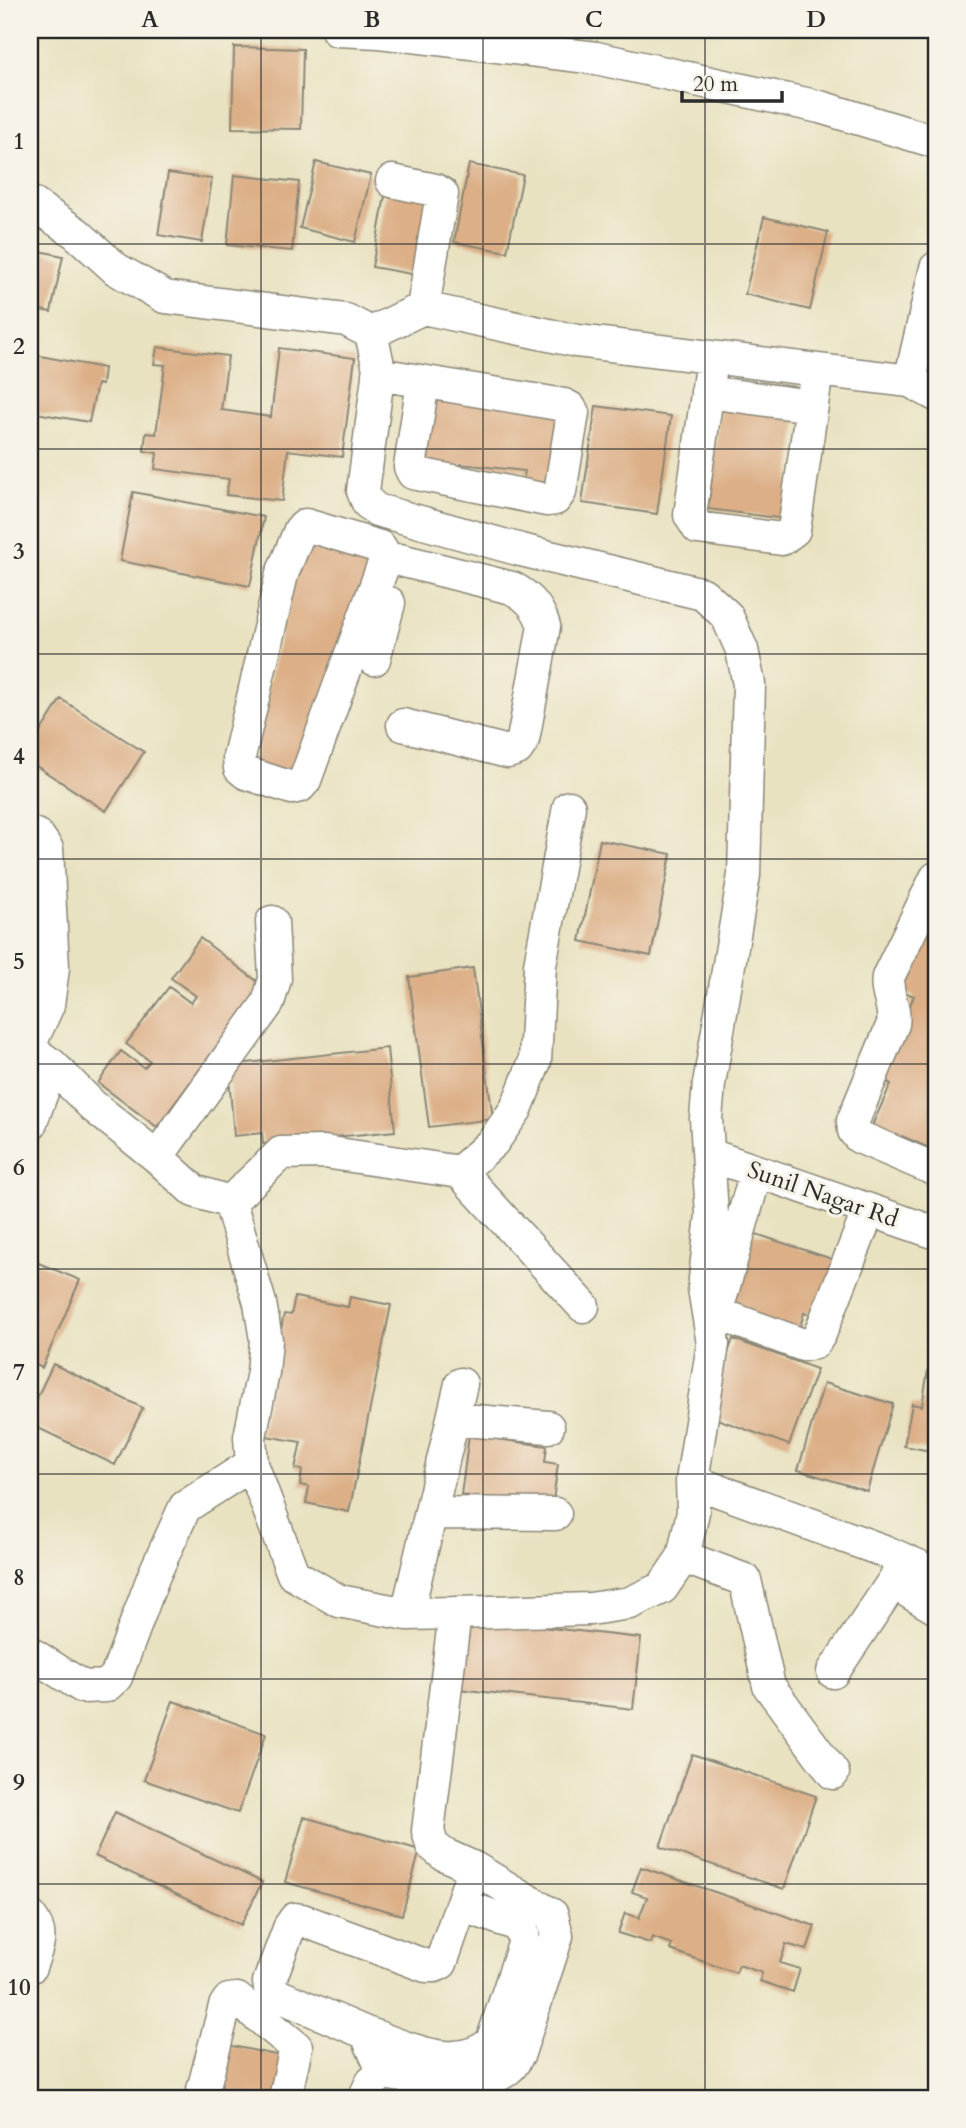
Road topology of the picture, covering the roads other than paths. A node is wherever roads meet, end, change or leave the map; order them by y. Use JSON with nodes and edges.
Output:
{"nodes":[{"id":1,"x":337,"y":30,"type":"edge"},
{"id":2,"x":936,"y":142,"type":"edge"},
{"id":3,"x":392,"y":181,"type":"dead end"},
{"id":4,"x":30,"y":202,"type":"edge"},
{"id":5,"x":936,"y":268,"type":"edge"},
{"id":6,"x":423,"y":308,"type":"junction"},
{"id":7,"x":371,"y":334,"type":"junction"},
{"id":8,"x":712,"y":359,"type":"junction"},
{"id":9,"x":817,"y":370,"type":"junction"},
{"id":10,"x":378,"y":374,"type":"junction"},
{"id":11,"x":423,"y":382,"type":"junction"},
{"id":12,"x":923,"y":388,"type":"edge"},
{"id":13,"x":707,"y":392,"type":"junction"},
{"id":14,"x":812,"y":406,"type":"junction"},
{"id":15,"x":368,"y":453,"type":"junction"},
{"id":16,"x":411,"y":458,"type":"junction"},
{"id":17,"x":377,"y":510,"type":"junction"},
{"id":18,"x":411,"y":519,"type":"junction"},
{"id":19,"x":366,"y":542,"type":"junction"},
{"id":20,"x":521,"y":550,"type":"junction"},
{"id":21,"x":400,"y":560,"type":"junction"},
{"id":22,"x":512,"y":588,"type":"junction"},
{"id":23,"x":374,"y":659,"type":"dead end"},
{"id":24,"x":403,"y":725,"type":"dead end"},
{"id":25,"x":569,"y":807,"type":"dead end"},
{"id":26,"x":30,"y":833,"type":"edge"},
{"id":27,"x":936,"y":878,"type":"edge"},
{"id":28,"x":272,"y":922,"type":"dead end"},
{"id":29,"x":30,"y":1044,"type":"edge"},
{"id":30,"x":41,"y":1058,"type":"edge"},
{"id":31,"x":30,"y":1125,"type":"edge"},
{"id":32,"x":710,"y":1155,"type":"junction"},
{"id":33,"x":157,"y":1157,"type":"junction"},
{"id":34,"x":936,"y":1170,"type":"edge"},
{"id":35,"x":460,"y":1172,"type":"junction"},
{"id":36,"x":756,"y":1172,"type":"junction"},
{"id":37,"x":230,"y":1202,"type":"junction"},
{"id":38,"x":869,"y":1210,"type":"junction"},
{"id":39,"x":934,"y":1224,"type":"edge"},
{"id":40,"x":583,"y":1306,"type":"dead end"},
{"id":41,"x":461,"y":1384,"type":"dead end"},
{"id":42,"x":453,"y":1419,"type":"junction"},
{"id":43,"x":548,"y":1427,"type":"dead end"},
{"id":44,"x":252,"y":1464,"type":"junction"},
{"id":45,"x":692,"y":1481,"type":"junction"},
{"id":46,"x":546,"y":1522,"type":"dead end"},
{"id":47,"x":428,"y":1524,"type":"junction"},
{"id":48,"x":683,"y":1557,"type":"junction"},
{"id":49,"x":920,"y":1570,"type":"edge"},
{"id":50,"x":936,"y":1608,"type":"edge"},
{"id":51,"x":455,"y":1613,"type":"junction"},
{"id":52,"x":407,"y":1614,"type":"junction"},
{"id":53,"x":30,"y":1653,"type":"edge"},
{"id":54,"x":833,"y":1672,"type":"dead end"},
{"id":55,"x":833,"y":1773,"type":"dead end"},
{"id":56,"x":474,"y":1868,"type":"junction"},
{"id":57,"x":461,"y":1905,"type":"junction"},
{"id":58,"x":30,"y":1916,"type":"edge"},
{"id":59,"x":30,"y":1966,"type":"edge"},
{"id":60,"x":366,"y":2033,"type":"junction"},
{"id":61,"x":384,"y":2073,"type":"junction"},
{"id":62,"x":201,"y":2098,"type":"edge"},
{"id":63,"x":285,"y":2098,"type":"edge"},
{"id":64,"x":364,"y":2098,"type":"edge"}],
"edges":[{"from":1,"to":2,"type":"street"},
{"from":3,"to":6,"type":"street"},
{"from":4,"to":7,"type":"street"},
{"from":5,"to":12,"type":"street"},
{"from":6,"to":7,"type":"street"},
{"from":6,"to":8,"type":"street"},
{"from":7,"to":10,"type":"street"},
{"from":8,"to":9,"type":"street"},
{"from":8,"to":13,"type":"street"},
{"from":9,"to":12,"type":"street"},
{"from":9,"to":14,"type":"street"},
{"from":10,"to":11,"type":"street"},
{"from":10,"to":15,"type":"street"},
{"from":11,"to":16,"type":"street"},
{"from":11,"to":16,"type":"street"},
{"from":13,"to":14,"type":"street"},
{"from":13,"to":14,"type":"street"},
{"from":15,"to":16,"type":"street"},
{"from":15,"to":17,"type":"street"},
{"from":17,"to":18,"type":"street"},
{"from":17,"to":19,"type":"street"},
{"from":18,"to":20,"type":"street"},
{"from":18,"to":21,"type":"street"},
{"from":19,"to":19,"type":"street"},
{"from":20,"to":22,"type":"street"},
{"from":20,"to":32,"type":"street"},
{"from":21,"to":22,"type":"street"},
{"from":21,"to":23,"type":"street"},
{"from":22,"to":24,"type":"street"},
{"from":25,"to":35,"type":"street"},
{"from":26,"to":29,"type":"street"},
{"from":27,"to":34,"type":"street"},
{"from":28,"to":33,"type":"street"},
{"from":30,"to":31,"type":"street"},
{"from":30,"to":33,"type":"street"},
{"from":32,"to":36,"type":"street","name":"Sunil Nagar Rd"},
{"from":32,"to":45,"type":"street"},
{"from":33,"to":37,"type":"street"},
{"from":35,"to":37,"type":"street"},
{"from":35,"to":40,"type":"street"},
{"from":36,"to":38,"type":"street","name":"Sunil Nagar Rd"},
{"from":36,"to":38,"type":"street"},
{"from":37,"to":44,"type":"street"},
{"from":38,"to":39,"type":"street","name":"Sunil Nagar Rd"},
{"from":41,"to":42,"type":"street"},
{"from":42,"to":43,"type":"street"},
{"from":42,"to":47,"type":"street"},
{"from":44,"to":52,"type":"street"},
{"from":44,"to":53,"type":"street"},
{"from":45,"to":48,"type":"street"},
{"from":45,"to":49,"type":"street"},
{"from":46,"to":47,"type":"street"},
{"from":47,"to":52,"type":"street"},
{"from":48,"to":51,"type":"street"},
{"from":48,"to":55,"type":"street"},
{"from":49,"to":50,"type":"street"},
{"from":49,"to":54,"type":"street"},
{"from":51,"to":52,"type":"street"},
{"from":51,"to":56,"type":"street"},
{"from":56,"to":57,"type":"street"},
{"from":56,"to":61,"type":"street"},
{"from":57,"to":60,"type":"street"},
{"from":57,"to":60,"type":"street"},
{"from":58,"to":59,"type":"street"},
{"from":60,"to":61,"type":"street"},
{"from":61,"to":64,"type":"street"},
{"from":62,"to":63,"type":"street"}]}
